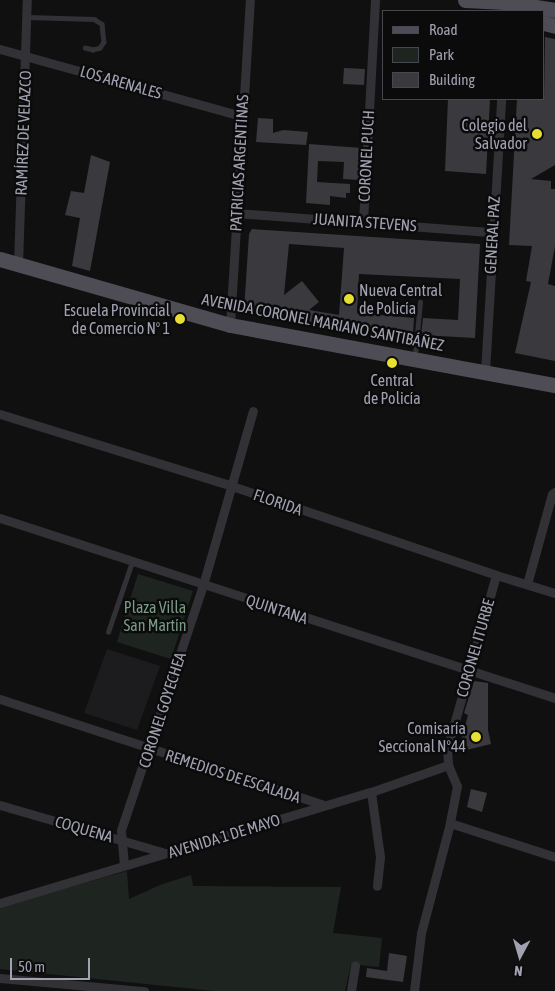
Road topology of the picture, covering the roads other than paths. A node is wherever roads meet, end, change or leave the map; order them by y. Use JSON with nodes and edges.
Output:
{"nodes":[{"id":1,"x":27,"y":0,"type":"edge"},
{"id":2,"x":250,"y":0,"type":"edge"},
{"id":3,"x":375,"y":0,"type":"edge"},
{"id":4,"x":465,"y":0,"type":"edge"},
{"id":5,"x":505,"y":4,"type":"edge"},
{"id":6,"x":555,"y":10,"type":"edge"},
{"id":7,"x":27,"y":17,"type":"junction"},
{"id":8,"x":85,"y":48,"type":"dead end"},
{"id":9,"x":0,"y":49,"type":"edge"},
{"id":10,"x":26,"y":55,"type":"junction"},
{"id":11,"x":501,"y":100,"type":"edge"},
{"id":12,"x":242,"y":116,"type":"junction"},
{"id":13,"x":237,"y":213,"type":"junction"},
{"id":14,"x":363,"y":222,"type":"junction"},
{"id":15,"x":492,"y":232,"type":"junction"},
{"id":16,"x":0,"y":259,"type":"edge"},
{"id":17,"x":18,"y":266,"type":"junction"},
{"id":18,"x":420,"y":302,"type":"dead end"},
{"id":19,"x":230,"y":325,"type":"junction"},
{"id":20,"x":414,"y":359,"type":"junction"},
{"id":21,"x":486,"y":372,"type":"junction"},
{"id":22,"x":555,"y":385,"type":"edge"},
{"id":23,"x":253,"y":411,"type":"dead end"},
{"id":24,"x":0,"y":414,"type":"edge"},
{"id":25,"x":232,"y":486,"type":"junction"},
{"id":26,"x":554,"y":493,"type":"edge"},
{"id":27,"x":0,"y":518,"type":"edge"},
{"id":28,"x":132,"y":562,"type":"junction"},
{"id":29,"x":496,"y":575,"type":"junction"},
{"id":30,"x":527,"y":584,"type":"junction"},
{"id":31,"x":203,"y":585,"type":"junction"},
{"id":32,"x":555,"y":593,"type":"edge"},
{"id":33,"x":108,"y":632,"type":"dead end"},
{"id":34,"x":469,"y":671,"type":"junction"},
{"id":35,"x":555,"y":698,"type":"edge"},
{"id":36,"x":0,"y":699,"type":"edge"},
{"id":37,"x":149,"y":749,"type":"junction"},
{"id":38,"x":448,"y":765,"type":"junction"},
{"id":39,"x":371,"y":792,"type":"junction"},
{"id":40,"x":0,"y":805,"type":"edge"},
{"id":41,"x":324,"y":805,"type":"junction"},
{"id":42,"x":450,"y":824,"type":"junction"},
{"id":43,"x":121,"y":840,"type":"junction"},
{"id":44,"x":167,"y":854,"type":"junction"},
{"id":45,"x":555,"y":856,"type":"edge"},
{"id":46,"x":124,"y":865,"type":"junction"},
{"id":47,"x":377,"y":886,"type":"dead end"},
{"id":48,"x":0,"y":903,"type":"edge"},
{"id":49,"x":355,"y":964,"type":"dead end"},
{"id":50,"x":0,"y":978,"type":"edge"},
{"id":51,"x":144,"y":991,"type":"edge"},
{"id":52,"x":351,"y":991,"type":"edge"},
{"id":53,"x":414,"y":991,"type":"edge"}],
"edges":[{"from":1,"to":7,"type":"street","name":"RAMÍREZ DE VELAZCO"},
{"from":2,"to":12,"type":"street","name":"PATRICIAS ARGENTINAS"},
{"from":3,"to":14,"type":"street","name":"CORONEL PUCH"},
{"from":4,"to":5,"type":"main road"},
{"from":5,"to":6,"type":"main road"},
{"from":7,"to":8,"type":"lane"},
{"from":7,"to":10,"type":"street","name":"RAMÍREZ DE VELAZCO"},
{"from":9,"to":10,"type":"street","name":"LOS ARENALES"},
{"from":10,"to":12,"type":"street","name":"LOS ARENALES"},
{"from":10,"to":17,"type":"street","name":"RAMÍREZ DE VELAZCO"},
{"from":11,"to":15,"type":"street","name":"GENERAL PAZ"},
{"from":12,"to":13,"type":"street","name":"PATRICIAS ARGENTINAS"},
{"from":13,"to":14,"type":"street","name":"JUANITA STEVENS"},
{"from":13,"to":19,"type":"street","name":"PATRICIAS ARGENTINAS"},
{"from":14,"to":15,"type":"street","name":"JUANITA STEVENS"},
{"from":15,"to":21,"type":"street","name":"GENERAL PAZ"},
{"from":16,"to":17,"type":"main road","name":"AVENIDA CORONEL MARIANO SANTIBÁÑEZ"},
{"from":17,"to":19,"type":"main road","name":"AVENIDA CORONEL MARIANO SANTIBÁÑEZ"},
{"from":18,"to":20,"type":"lane"},
{"from":19,"to":20,"type":"main road","name":"AVENIDA CORONEL MARIANO SANTIBÁÑEZ"},
{"from":20,"to":21,"type":"main road","name":"AVENIDA CORONEL MARIANO SANTIBÁÑEZ"},
{"from":21,"to":22,"type":"main road","name":"AVENIDA CORONEL MARIANO SANTIBÁÑEZ"},
{"from":23,"to":25,"type":"street","name":"CORONEL GOYECHEA"},
{"from":24,"to":25,"type":"street","name":"FLORIDA"},
{"from":25,"to":29,"type":"street","name":"FLORIDA"},
{"from":25,"to":31,"type":"street","name":"CORONEL GOYECHEA"},
{"from":26,"to":30,"type":"street"},
{"from":27,"to":28,"type":"street","name":"QUINTANA"},
{"from":28,"to":31,"type":"street","name":"QUINTANA"},
{"from":28,"to":33,"type":"lane"},
{"from":29,"to":30,"type":"street","name":"FLORIDA"},
{"from":29,"to":34,"type":"street","name":"CORONEL ITURBE"},
{"from":30,"to":32,"type":"street","name":"FLORIDA"},
{"from":31,"to":34,"type":"street","name":"QUINTANA"},
{"from":31,"to":37,"type":"street","name":"CORONEL GOYECHEA"},
{"from":34,"to":35,"type":"street","name":"QUINTANA"},
{"from":34,"to":38,"type":"street","name":"CORONEL ITURBE"},
{"from":36,"to":37,"type":"street","name":"REMEDIOS DE ESCALADA"},
{"from":37,"to":41,"type":"street","name":"REMEDIOS DE ESCALADA"},
{"from":37,"to":43,"type":"street","name":"CORONEL GOYECHEA"},
{"from":38,"to":39,"type":"street","name":"AVENIDA 1 DE MAYO"},
{"from":38,"to":42,"type":"street"},
{"from":39,"to":41,"type":"street","name":"AVENIDA 1 DE MAYO"},
{"from":39,"to":47,"type":"street"},
{"from":40,"to":43,"type":"street","name":"COQUENA"},
{"from":41,"to":44,"type":"street","name":"AVENIDA 1 DE MAYO"},
{"from":42,"to":45,"type":"street"},
{"from":42,"to":53,"type":"street"},
{"from":43,"to":44,"type":"street","name":"COQUENA"},
{"from":43,"to":46,"type":"street","name":"CORONEL GOYECHEA"},
{"from":44,"to":46,"type":"street","name":"AVENIDA 1 DE MAYO"},
{"from":46,"to":48,"type":"street","name":"AVENIDA 1 DE MAYO"},
{"from":49,"to":52,"type":"street"},
{"from":50,"to":51,"type":"street"}]}
